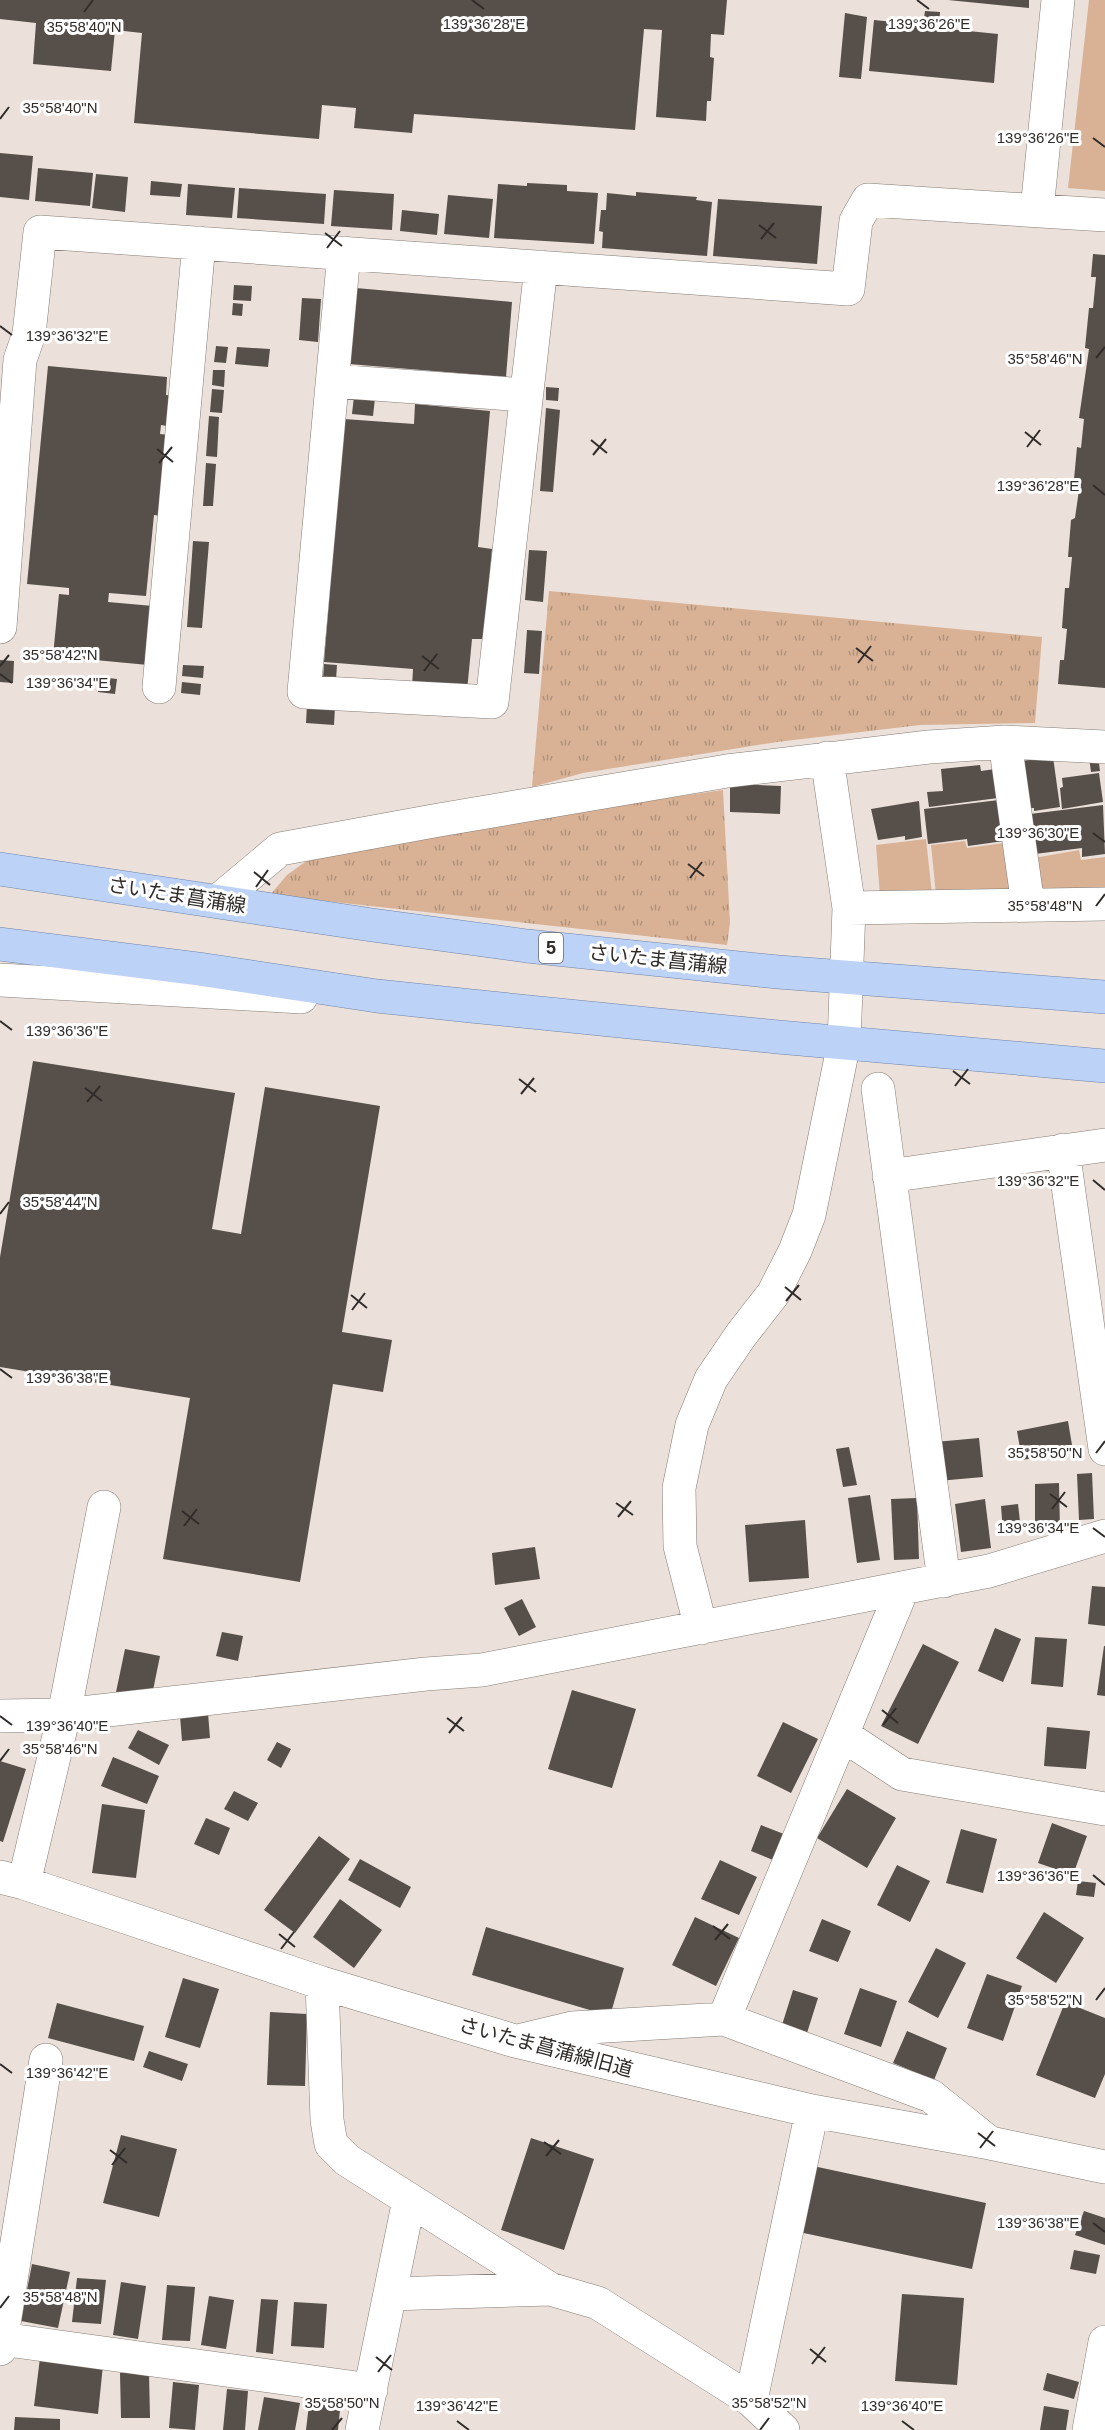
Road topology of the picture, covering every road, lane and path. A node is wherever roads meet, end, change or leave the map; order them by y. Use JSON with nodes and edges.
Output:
{"nodes":[{"id":1,"x":1058,"y":0,"type":"edge"},
{"id":2,"x":1037,"y":210,"type":"junction"},
{"id":3,"x":1105,"y":215,"type":"edge"},
{"id":4,"x":199,"y":243,"type":"junction"},
{"id":5,"x":344,"y":254,"type":"junction"},
{"id":6,"x":541,"y":267,"type":"junction"},
{"id":7,"x":15,"y":333,"type":"edge"},
{"id":8,"x":333,"y":381,"type":"junction"},
{"id":9,"x":526,"y":395,"type":"junction"},
{"id":10,"x":0,"y":627,"type":"edge"},
{"id":11,"x":159,"y":687,"type":"dead end"},
{"id":12,"x":1005,"y":742,"type":"junction"},
{"id":13,"x":1105,"y":747,"type":"edge"},
{"id":14,"x":827,"y":758,"type":"junction"},
{"id":15,"x":0,"y":868,"type":"edge"},
{"id":16,"x":218,"y":901,"type":"junction"},
{"id":17,"x":1105,"y":904,"type":"edge"},
{"id":18,"x":1028,"y":905,"type":"junction"},
{"id":19,"x":849,"y":908,"type":"junction"},
{"id":20,"x":0,"y":944,"type":"edge"},
{"id":21,"x":848,"y":978,"type":"junction"},
{"id":22,"x":0,"y":980,"type":"edge"},
{"id":23,"x":1105,"y":997,"type":"edge"},
{"id":24,"x":471,"y":1006,"type":"junction"},
{"id":25,"x":844,"y":1043,"type":"junction"},
{"id":26,"x":1105,"y":1066,"type":"edge"},
{"id":27,"x":878,"y":1089,"type":"dead end"},
{"id":28,"x":1105,"y":1145,"type":"edge"},
{"id":29,"x":1063,"y":1150,"type":"junction"},
{"id":30,"x":889,"y":1176,"type":"junction"},
{"id":31,"x":1105,"y":1449,"type":"edge"},
{"id":32,"x":104,"y":1507,"type":"dead end"},
{"id":33,"x":1105,"y":1536,"type":"edge"},
{"id":34,"x":944,"y":1581,"type":"junction"},
{"id":35,"x":902,"y":1590,"type":"junction"},
{"id":36,"x":701,"y":1628,"type":"junction"},
{"id":37,"x":64,"y":1715,"type":"junction"},
{"id":38,"x":0,"y":1716,"type":"edge"},
{"id":39,"x":843,"y":1735,"type":"junction"},
{"id":40,"x":1105,"y":1809,"type":"edge"},
{"id":41,"x":12,"y":1880,"type":"edge"},
{"id":42,"x":322,"y":1983,"type":"junction"},
{"id":43,"x":724,"y":2019,"type":"junction"},
{"id":44,"x":515,"y":2041,"type":"junction"},
{"id":45,"x":46,"y":2060,"type":"dead end"},
{"id":46,"x":812,"y":2111,"type":"junction"},
{"id":47,"x":990,"y":2143,"type":"junction"},
{"id":48,"x":1105,"y":2167,"type":"edge"},
{"id":49,"x":409,"y":2200,"type":"junction"},
{"id":50,"x":550,"y":2289,"type":"junction"},
{"id":51,"x":390,"y":2294,"type":"junction"},
{"id":52,"x":1105,"y":2342,"type":"edge"},
{"id":53,"x":1,"y":2344,"type":"edge"},
{"id":54,"x":370,"y":2390,"type":"junction"},
{"id":55,"x":751,"y":2400,"type":"junction"},
{"id":56,"x":362,"y":2430,"type":"edge"},
{"id":57,"x":783,"y":2430,"type":"edge"},
{"id":58,"x":1089,"y":2430,"type":"edge"}],
"edges":[{"from":1,"to":2,"type":"street"},
{"from":2,"to":3,"type":"street"},
{"from":2,"to":6,"type":"street"},
{"from":4,"to":5,"type":"street"},
{"from":4,"to":7,"type":"street"},
{"from":4,"to":11,"type":"street"},
{"from":5,"to":6,"type":"street"},
{"from":5,"to":8,"type":"street"},
{"from":6,"to":9,"type":"street"},
{"from":7,"to":10,"type":"street"},
{"from":8,"to":9,"type":"street"},
{"from":8,"to":9,"type":"street"},
{"from":12,"to":13,"type":"street"},
{"from":12,"to":14,"type":"street"},
{"from":12,"to":18,"type":"street"},
{"from":14,"to":16,"type":"street"},
{"from":14,"to":19,"type":"street"},
{"from":15,"to":16,"type":"main road","name":"さいたま菖蒲線","number":"5"},
{"from":16,"to":21,"type":"main road","name":"さいたま菖蒲線","number":"5"},
{"from":17,"to":18,"type":"street"},
{"from":18,"to":19,"type":"street"},
{"from":19,"to":21,"type":"street"},
{"from":20,"to":24,"type":"main road"},
{"from":21,"to":23,"type":"main road","name":"さいたま菖蒲線","number":"5"},
{"from":21,"to":25,"type":"street"},
{"from":22,"to":24,"type":"street"},
{"from":24,"to":25,"type":"main road"},
{"from":25,"to":26,"type":"main road"},
{"from":25,"to":36,"type":"street"},
{"from":27,"to":30,"type":"street"},
{"from":28,"to":29,"type":"street"},
{"from":29,"to":30,"type":"street"},
{"from":29,"to":31,"type":"street"},
{"from":30,"to":34,"type":"street"},
{"from":32,"to":37,"type":"street"},
{"from":33,"to":34,"type":"street"},
{"from":34,"to":35,"type":"street"},
{"from":35,"to":36,"type":"street"},
{"from":35,"to":39,"type":"street"},
{"from":36,"to":37,"type":"street"},
{"from":37,"to":38,"type":"street"},
{"from":37,"to":41,"type":"street"},
{"from":39,"to":40,"type":"street"},
{"from":39,"to":43,"type":"street"},
{"from":41,"to":42,"type":"street","name":"さいたま菖蒲線旧道"},
{"from":42,"to":44,"type":"street","name":"さいたま菖蒲線旧道"},
{"from":42,"to":49,"type":"street"},
{"from":43,"to":44,"type":"street"},
{"from":43,"to":47,"type":"street"},
{"from":44,"to":46,"type":"street","name":"さいたま菖蒲線旧道"},
{"from":45,"to":53,"type":"street"},
{"from":46,"to":47,"type":"street","name":"さいたま菖蒲線旧道"},
{"from":46,"to":55,"type":"street"},
{"from":47,"to":48,"type":"street","name":"さいたま菖蒲線旧道"},
{"from":49,"to":50,"type":"street"},
{"from":49,"to":51,"type":"street"},
{"from":50,"to":51,"type":"street"},
{"from":50,"to":55,"type":"street"},
{"from":51,"to":54,"type":"street"},
{"from":52,"to":58,"type":"street"},
{"from":53,"to":54,"type":"street"},
{"from":54,"to":56,"type":"street"},
{"from":55,"to":57,"type":"street"}]}
